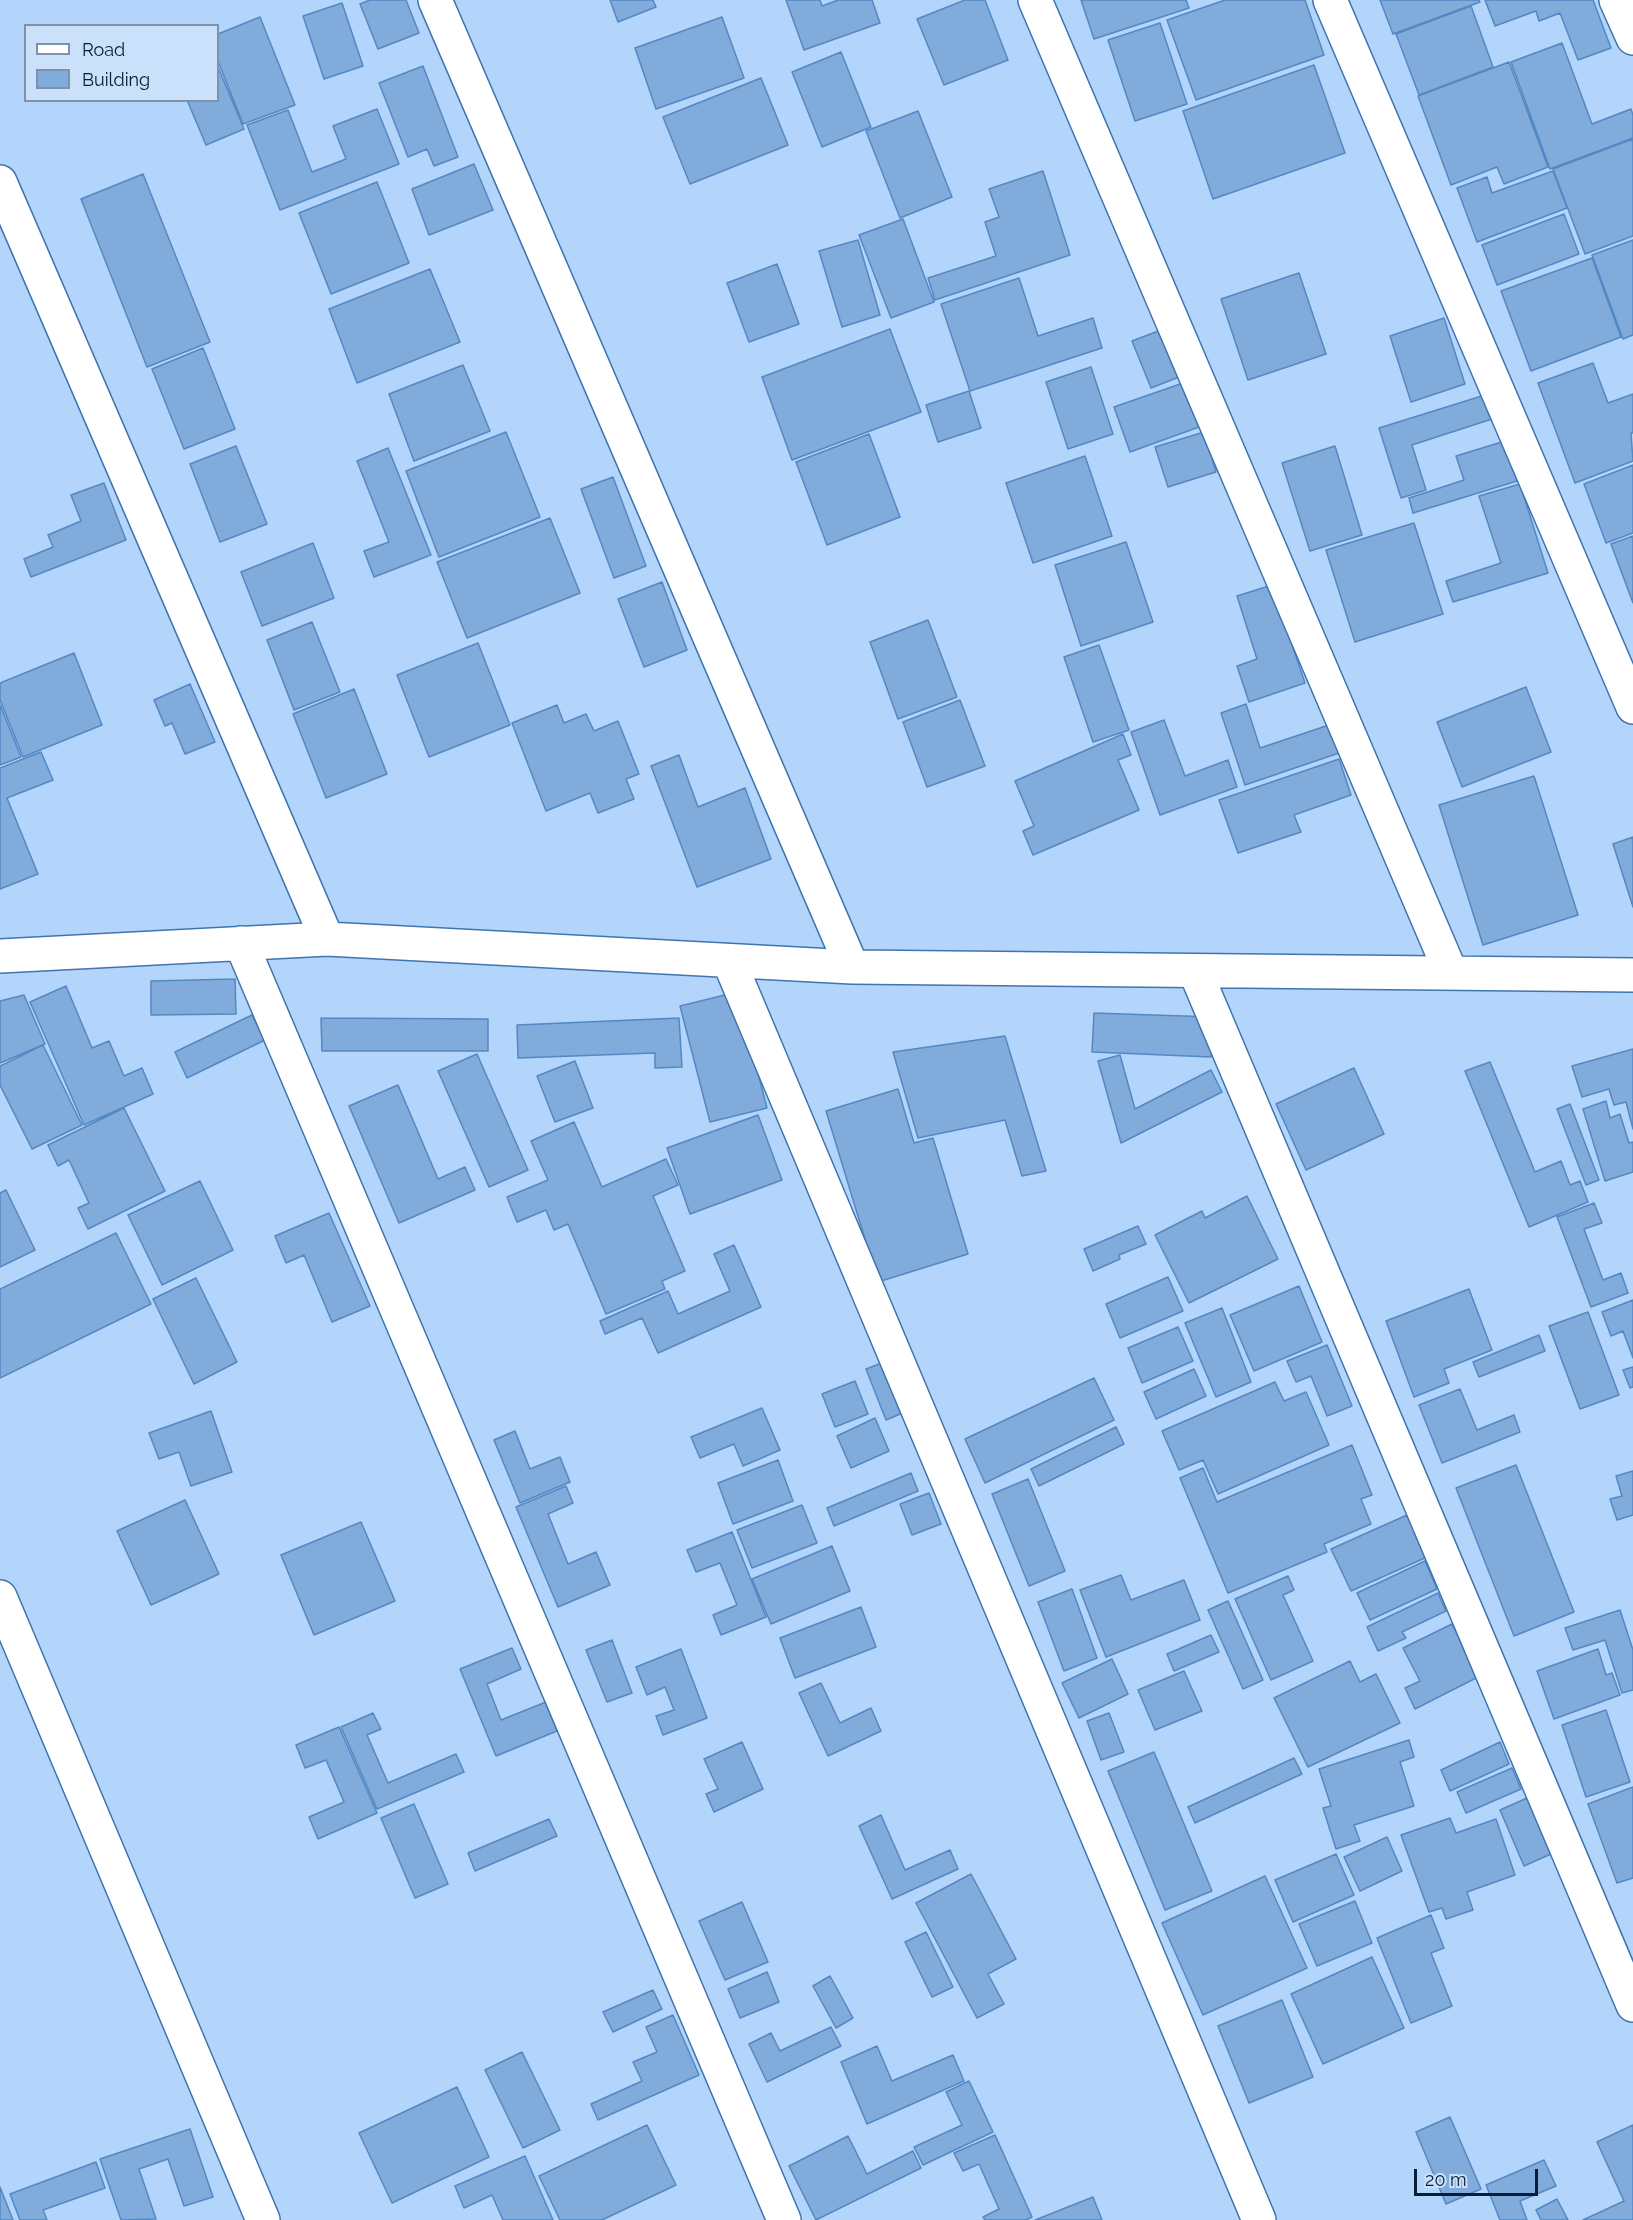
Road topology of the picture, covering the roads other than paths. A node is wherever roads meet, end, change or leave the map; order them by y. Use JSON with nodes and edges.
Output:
{"nodes":[{"id":1,"x":435,"y":0,"type":"edge"},
{"id":2,"x":1035,"y":0,"type":"edge"},
{"id":3,"x":1330,"y":0,"type":"edge"},
{"id":4,"x":1616,"y":0,"type":"edge"},
{"id":5,"x":1633,"y":38,"type":"edge"},
{"id":6,"x":0,"y":182,"type":"edge"},
{"id":7,"x":1633,"y":707,"type":"edge"},
{"id":8,"x":327,"y":939,"type":"junction"},
{"id":9,"x":242,"y":943,"type":"junction"},
{"id":10,"x":0,"y":956,"type":"edge"},
{"id":11,"x":729,"y":961,"type":"junction"},
{"id":12,"x":852,"y":968,"type":"junction"},
{"id":13,"x":1195,"y":971,"type":"junction"},
{"id":14,"x":1451,"y":973,"type":"junction"},
{"id":15,"x":1633,"y":975,"type":"edge"},
{"id":16,"x":0,"y":1597,"type":"edge"},
{"id":17,"x":1633,"y":2005,"type":"edge"},
{"id":18,"x":263,"y":2220,"type":"edge"},
{"id":19,"x":784,"y":2220,"type":"edge"},
{"id":20,"x":1259,"y":2220,"type":"edge"}],
"edges":[{"from":1,"to":12,"type":"street"},
{"from":2,"to":14,"type":"street"},
{"from":3,"to":7,"type":"street"},
{"from":4,"to":5,"type":"street"},
{"from":6,"to":8,"type":"street"},
{"from":8,"to":9,"type":"street"},
{"from":8,"to":11,"type":"street"},
{"from":9,"to":10,"type":"street"},
{"from":9,"to":19,"type":"street"},
{"from":11,"to":12,"type":"street"},
{"from":11,"to":20,"type":"street"},
{"from":12,"to":13,"type":"street"},
{"from":13,"to":14,"type":"street"},
{"from":13,"to":17,"type":"street"},
{"from":14,"to":15,"type":"street"},
{"from":16,"to":18,"type":"street"}]}
